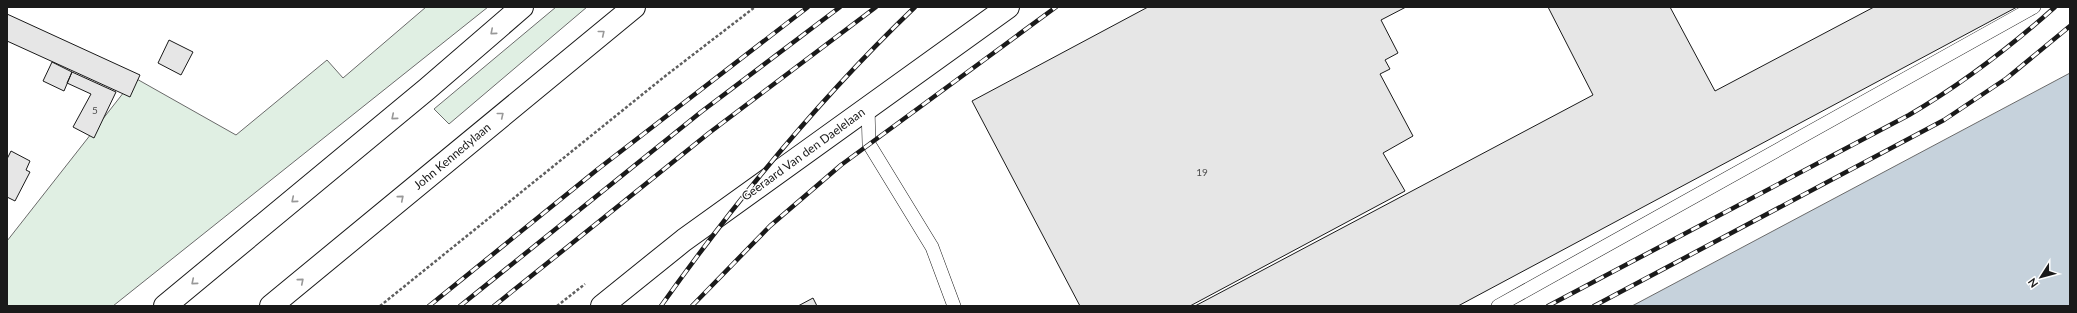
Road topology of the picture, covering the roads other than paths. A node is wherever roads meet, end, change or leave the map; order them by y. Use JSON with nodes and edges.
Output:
{"nodes":[{"id":1,"x":522,"y":7,"type":"edge"},
{"id":2,"x":634,"y":7,"type":"edge"},
{"id":3,"x":1008,"y":7,"type":"edge"},
{"id":4,"x":2034,"y":7,"type":"edge"},
{"id":5,"x":868,"y":107,"type":"junction"},
{"id":6,"x":165,"y":306,"type":"edge"},
{"id":7,"x":271,"y":306,"type":"edge"},
{"id":8,"x":602,"y":306,"type":"edge"},
{"id":9,"x":954,"y":306,"type":"edge"},
{"id":10,"x":1498,"y":306,"type":"edge"}],
"edges":[{"from":1,"to":6,"type":"main road","one_way":true},
{"from":7,"to":2,"type":"main road","name":"John Kennedylaan","one_way":true},
{"from":3,"to":5,"type":"main road","name":"Geeraard Van den Daelelaan"},
{"from":4,"to":10,"type":"lane"},
{"from":5,"to":8,"type":"main road","name":"Geeraard Van den Daelelaan"},
{"from":5,"to":9,"type":"lane"}]}
